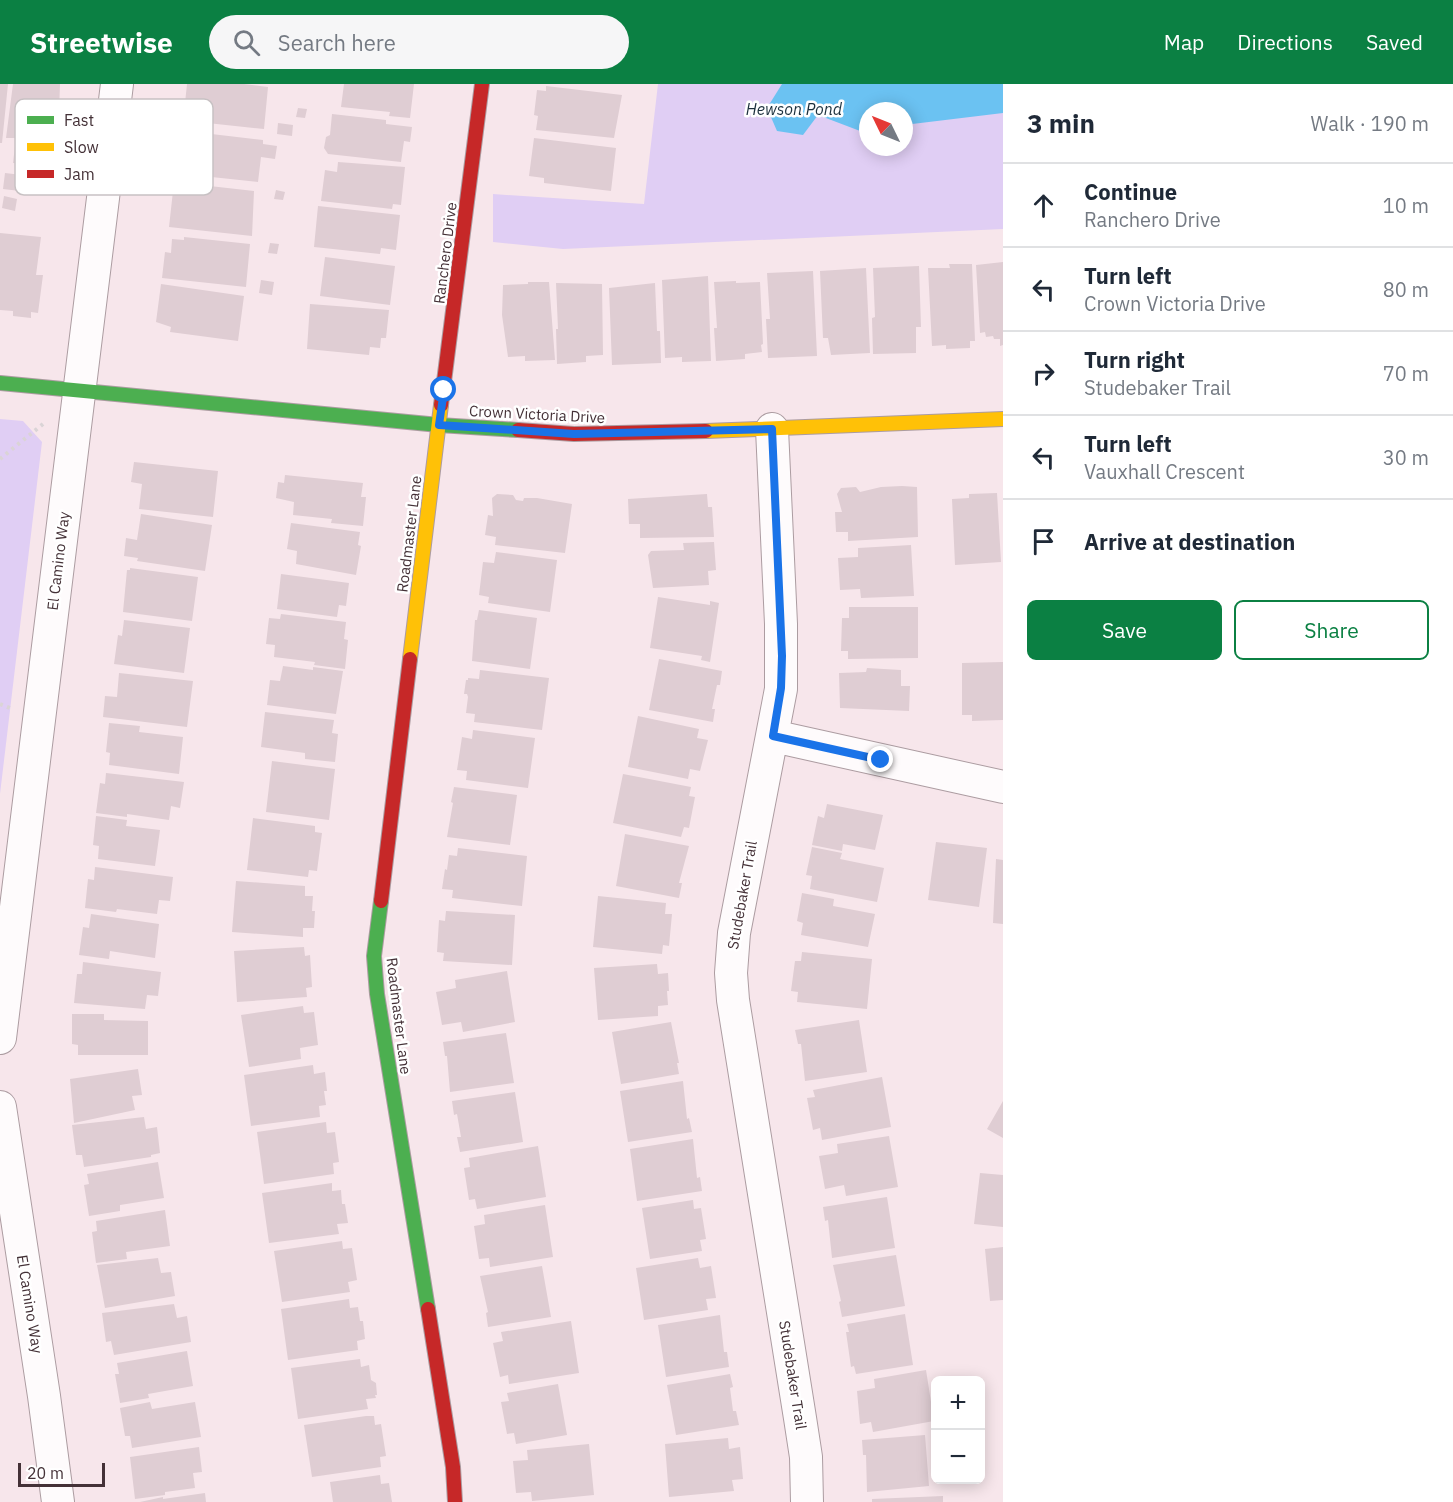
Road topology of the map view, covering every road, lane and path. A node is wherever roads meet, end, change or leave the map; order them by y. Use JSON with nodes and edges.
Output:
{"nodes":[{"id":1,"x":117,"y":84,"type":"edge"},
{"id":2,"x":482,"y":84,"type":"edge"},
{"id":3,"x":115,"y":99,"type":"edge"},
{"id":4,"x":103,"y":195,"type":"edge"},
{"id":5,"x":0,"y":383,"type":"edge"},
{"id":6,"x":79,"y":392,"type":"junction"},
{"id":7,"x":1003,"y":419,"type":"edge"},
{"id":8,"x":43,"y":424,"type":"dead end"},
{"id":9,"x":439,"y":425,"type":"junction"},
{"id":10,"x":772,"y":429,"type":"junction"},
{"id":11,"x":0,"y":459,"type":"edge"},
{"id":12,"x":0,"y":704,"type":"edge"},
{"id":13,"x":13,"y":709,"type":"dead end"},
{"id":14,"x":773,"y":736,"type":"junction"},
{"id":15,"x":1003,"y":787,"type":"edge"},
{"id":16,"x":0,"y":1038,"type":"edge"},
{"id":17,"x":0,"y":1107,"type":"edge"},
{"id":18,"x":58,"y":1502,"type":"edge"},
{"id":19,"x":455,"y":1502,"type":"edge"},
{"id":20,"x":807,"y":1502,"type":"edge"}],
"edges":[{"from":1,"to":3,"type":"street","name":"El Camino Way"},
{"from":2,"to":9,"type":"street","name":"Ranchero Drive"},
{"from":4,"to":6,"type":"street","name":"El Camino Way"},
{"from":5,"to":6,"type":"street","name":"Crown Victoria Drive"},
{"from":6,"to":9,"type":"street","name":"Crown Victoria Drive"},
{"from":6,"to":16,"type":"street","name":"El Camino Way"},
{"from":7,"to":10,"type":"street","name":"Crown Victoria Drive"},
{"from":8,"to":11,"type":"path"},
{"from":9,"to":10,"type":"street","name":"Crown Victoria Drive"},
{"from":9,"to":19,"type":"street","name":"Roadmaster Lane"},
{"from":10,"to":14,"type":"street","name":"Studebaker Trail"},
{"from":12,"to":13,"type":"path"},
{"from":14,"to":15,"type":"street"},
{"from":14,"to":20,"type":"street","name":"Studebaker Trail"},
{"from":17,"to":18,"type":"street","name":"El Camino Way"}]}
